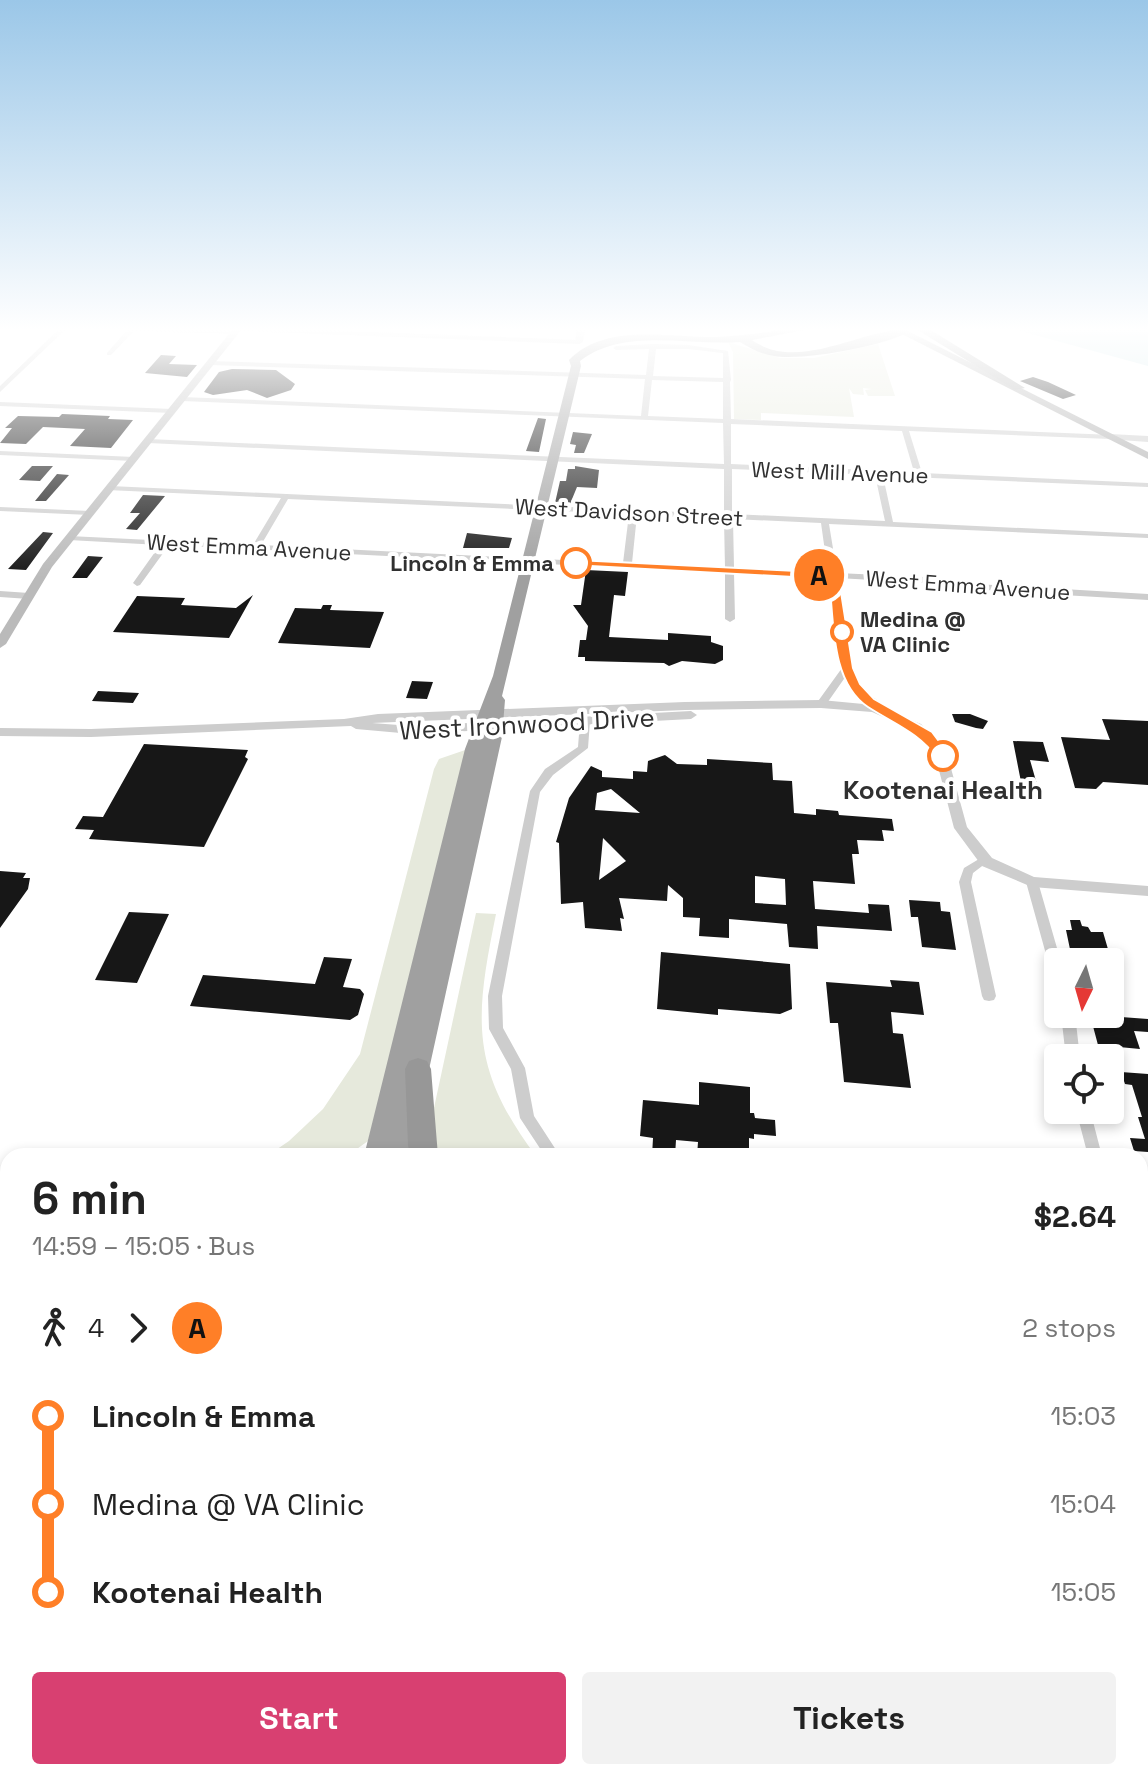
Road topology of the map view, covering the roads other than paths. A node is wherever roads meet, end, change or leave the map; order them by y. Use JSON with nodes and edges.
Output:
{"nodes":[{"id":1,"x":171,"y":412,"type":"edge"},
{"id":2,"x":514,"y":412,"type":"edge"},
{"id":3,"x":645,"y":412,"type":"edge"},
{"id":4,"x":728,"y":412,"type":"edge"},
{"id":5,"x":1066,"y":412,"type":"edge"},
{"id":6,"x":1067,"y":412,"type":"edge"},
{"id":7,"x":563,"y":414,"type":"junction"},
{"id":8,"x":644,"y":417,"type":"junction"},
{"id":9,"x":728,"y":421,"type":"junction"},
{"id":10,"x":905,"y":429,"type":"junction"},
{"id":11,"x":1116,"y":437,"type":"junction"},
{"id":12,"x":1148,"y":439,"type":"edge"},
{"id":13,"x":148,"y":441,"type":"junction"},
{"id":14,"x":0,"y":453,"type":"edge"},
{"id":15,"x":1148,"y":453,"type":"edge"},
{"id":16,"x":134,"y":459,"type":"junction"},
{"id":17,"x":552,"y":459,"type":"junction"},
{"id":18,"x":727,"y":468,"type":"junction"},
{"id":19,"x":879,"y":474,"type":"junction"},
{"id":20,"x":919,"y":476,"type":"junction"},
{"id":21,"x":1148,"y":485,"type":"edge"},
{"id":22,"x":110,"y":488,"type":"junction"},
{"id":23,"x":286,"y":496,"type":"junction"},
{"id":24,"x":541,"y":508,"type":"junction"},
{"id":25,"x":0,"y":509,"type":"edge"},
{"id":26,"x":90,"y":513,"type":"junction"},
{"id":27,"x":633,"y":513,"type":"junction"},
{"id":28,"x":727,"y":517,"type":"junction"},
{"id":29,"x":825,"y":522,"type":"junction"},
{"id":30,"x":890,"y":525,"type":"junction"},
{"id":31,"x":1148,"y":536,"type":"edge"},
{"id":32,"x":69,"y":538,"type":"junction"},
{"id":33,"x":166,"y":543,"type":"junction"},
{"id":34,"x":256,"y":547,"type":"junction"},
{"id":35,"x":529,"y":561,"type":"junction"},
{"id":36,"x":627,"y":565,"type":"junction"},
{"id":37,"x":728,"y":570,"type":"junction"},
{"id":38,"x":834,"y":576,"type":"junction"},
{"id":39,"x":137,"y":583,"type":"dead end"},
{"id":40,"x":0,"y":594,"type":"edge"},
{"id":41,"x":29,"y":596,"type":"junction"},
{"id":42,"x":1148,"y":597,"type":"edge"},
{"id":43,"x":730,"y":619,"type":"dead end"},
{"id":44,"x":0,"y":644,"type":"edge"},
{"id":45,"x":847,"y":668,"type":"junction"},
{"id":46,"x":821,"y":704,"type":"junction"},
{"id":47,"x":709,"y":709,"type":"junction"},
{"id":48,"x":888,"y":713,"type":"junction"},
{"id":49,"x":490,"y":720,"type":"junction"},
{"id":50,"x":585,"y":721,"type":"junction"},
{"id":51,"x":0,"y":732,"type":"edge"},
{"id":52,"x":984,"y":860,"type":"junction"},
{"id":53,"x":1032,"y":882,"type":"junction"},
{"id":54,"x":1148,"y":891,"type":"edge"},
{"id":55,"x":1050,"y":948,"type":"edge"},
{"id":56,"x":989,"y":996,"type":"dead end"},
{"id":57,"x":418,"y":1069,"type":"junction"},
{"id":58,"x":1087,"y":1124,"type":"edge"},
{"id":59,"x":378,"y":1148,"type":"edge"},
{"id":60,"x":400,"y":1148,"type":"edge"},
{"id":61,"x":422,"y":1148,"type":"edge"},
{"id":62,"x":548,"y":1148,"type":"edge"},
{"id":63,"x":1093,"y":1148,"type":"edge"}],
"edges":[{"from":1,"to":13,"type":"main road"},
{"from":2,"to":7,"type":"street"},
{"from":3,"to":8,"type":"street"},
{"from":4,"to":9,"type":"street"},
{"from":5,"to":11,"type":"main road"},
{"from":6,"to":11,"type":"main road"},
{"from":7,"to":8,"type":"street"},
{"from":7,"to":17,"type":"highway"},
{"from":8,"to":9,"type":"street"},
{"from":9,"to":10,"type":"street"},
{"from":9,"to":18,"type":"street"},
{"from":10,"to":11,"type":"street"},
{"from":10,"to":20,"type":"street"},
{"from":11,"to":12,"type":"street"},
{"from":11,"to":15,"type":"main road"},
{"from":13,"to":16,"type":"main road"},
{"from":13,"to":17,"type":"street","name":"West Mill Avenue"},
{"from":14,"to":16,"type":"street"},
{"from":16,"to":22,"type":"main road"},
{"from":17,"to":18,"type":"street","name":"West Mill Avenue"},
{"from":17,"to":24,"type":"highway"},
{"from":18,"to":19,"type":"street","name":"West Mill Avenue"},
{"from":18,"to":28,"type":"street"},
{"from":19,"to":20,"type":"street","name":"West Mill Avenue"},
{"from":19,"to":30,"type":"street"},
{"from":20,"to":21,"type":"street","name":"West Mill Avenue"},
{"from":22,"to":23,"type":"street","name":"West Davidson Street"},
{"from":22,"to":26,"type":"main road"},
{"from":23,"to":24,"type":"street","name":"West Davidson Street"},
{"from":23,"to":34,"type":"street"},
{"from":24,"to":27,"type":"street","name":"West Davidson Street"},
{"from":24,"to":35,"type":"highway"},
{"from":25,"to":26,"type":"street"},
{"from":26,"to":32,"type":"main road"},
{"from":27,"to":28,"type":"street","name":"West Davidson Street"},
{"from":27,"to":36,"type":"street"},
{"from":28,"to":29,"type":"street","name":"West Davidson Street"},
{"from":28,"to":37,"type":"street"},
{"from":29,"to":30,"type":"street","name":"West Davidson Street"},
{"from":29,"to":38,"type":"street"},
{"from":30,"to":31,"type":"street","name":"West Davidson Street"},
{"from":32,"to":33,"type":"street","name":"West Emma Avenue"},
{"from":32,"to":41,"type":"main road"},
{"from":33,"to":34,"type":"street","name":"West Emma Avenue"},
{"from":33,"to":39,"type":"street"},
{"from":34,"to":35,"type":"street","name":"West Emma Avenue"},
{"from":35,"to":36,"type":"street","name":"West Emma Avenue"},
{"from":35,"to":49,"type":"highway"},
{"from":36,"to":37,"type":"street","name":"West Emma Avenue"},
{"from":37,"to":38,"type":"street","name":"West Emma Avenue"},
{"from":37,"to":43,"type":"street"},
{"from":38,"to":42,"type":"street","name":"West Emma Avenue"},
{"from":38,"to":45,"type":"street"},
{"from":40,"to":41,"type":"street"},
{"from":41,"to":44,"type":"main road"},
{"from":45,"to":46,"type":"street"},
{"from":45,"to":48,"type":"street"},
{"from":46,"to":47,"type":"street","name":"West Ironwood Drive"},
{"from":46,"to":48,"type":"street","name":"West Ironwood Drive"},
{"from":47,"to":49,"type":"street","name":"West Ironwood Drive"},
{"from":47,"to":50,"type":"street","name":"West Ironwood Drive"},
{"from":48,"to":52,"type":"street","name":"West Ironwood Drive"},
{"from":49,"to":50,"type":"street","name":"West Ironwood Drive"},
{"from":49,"to":51,"type":"street","name":"West Ironwood Drive"},
{"from":49,"to":57,"type":"highway"},
{"from":49,"to":59,"type":"highway"},
{"from":50,"to":62,"type":"street"},
{"from":52,"to":53,"type":"street","name":"West Ironwood Drive"},
{"from":52,"to":56,"type":"street"},
{"from":53,"to":54,"type":"street","name":"West Ironwood Drive"},
{"from":53,"to":55,"type":"street"},
{"from":57,"to":60,"type":"highway"},
{"from":57,"to":61,"type":"highway"},
{"from":58,"to":63,"type":"street"}]}
